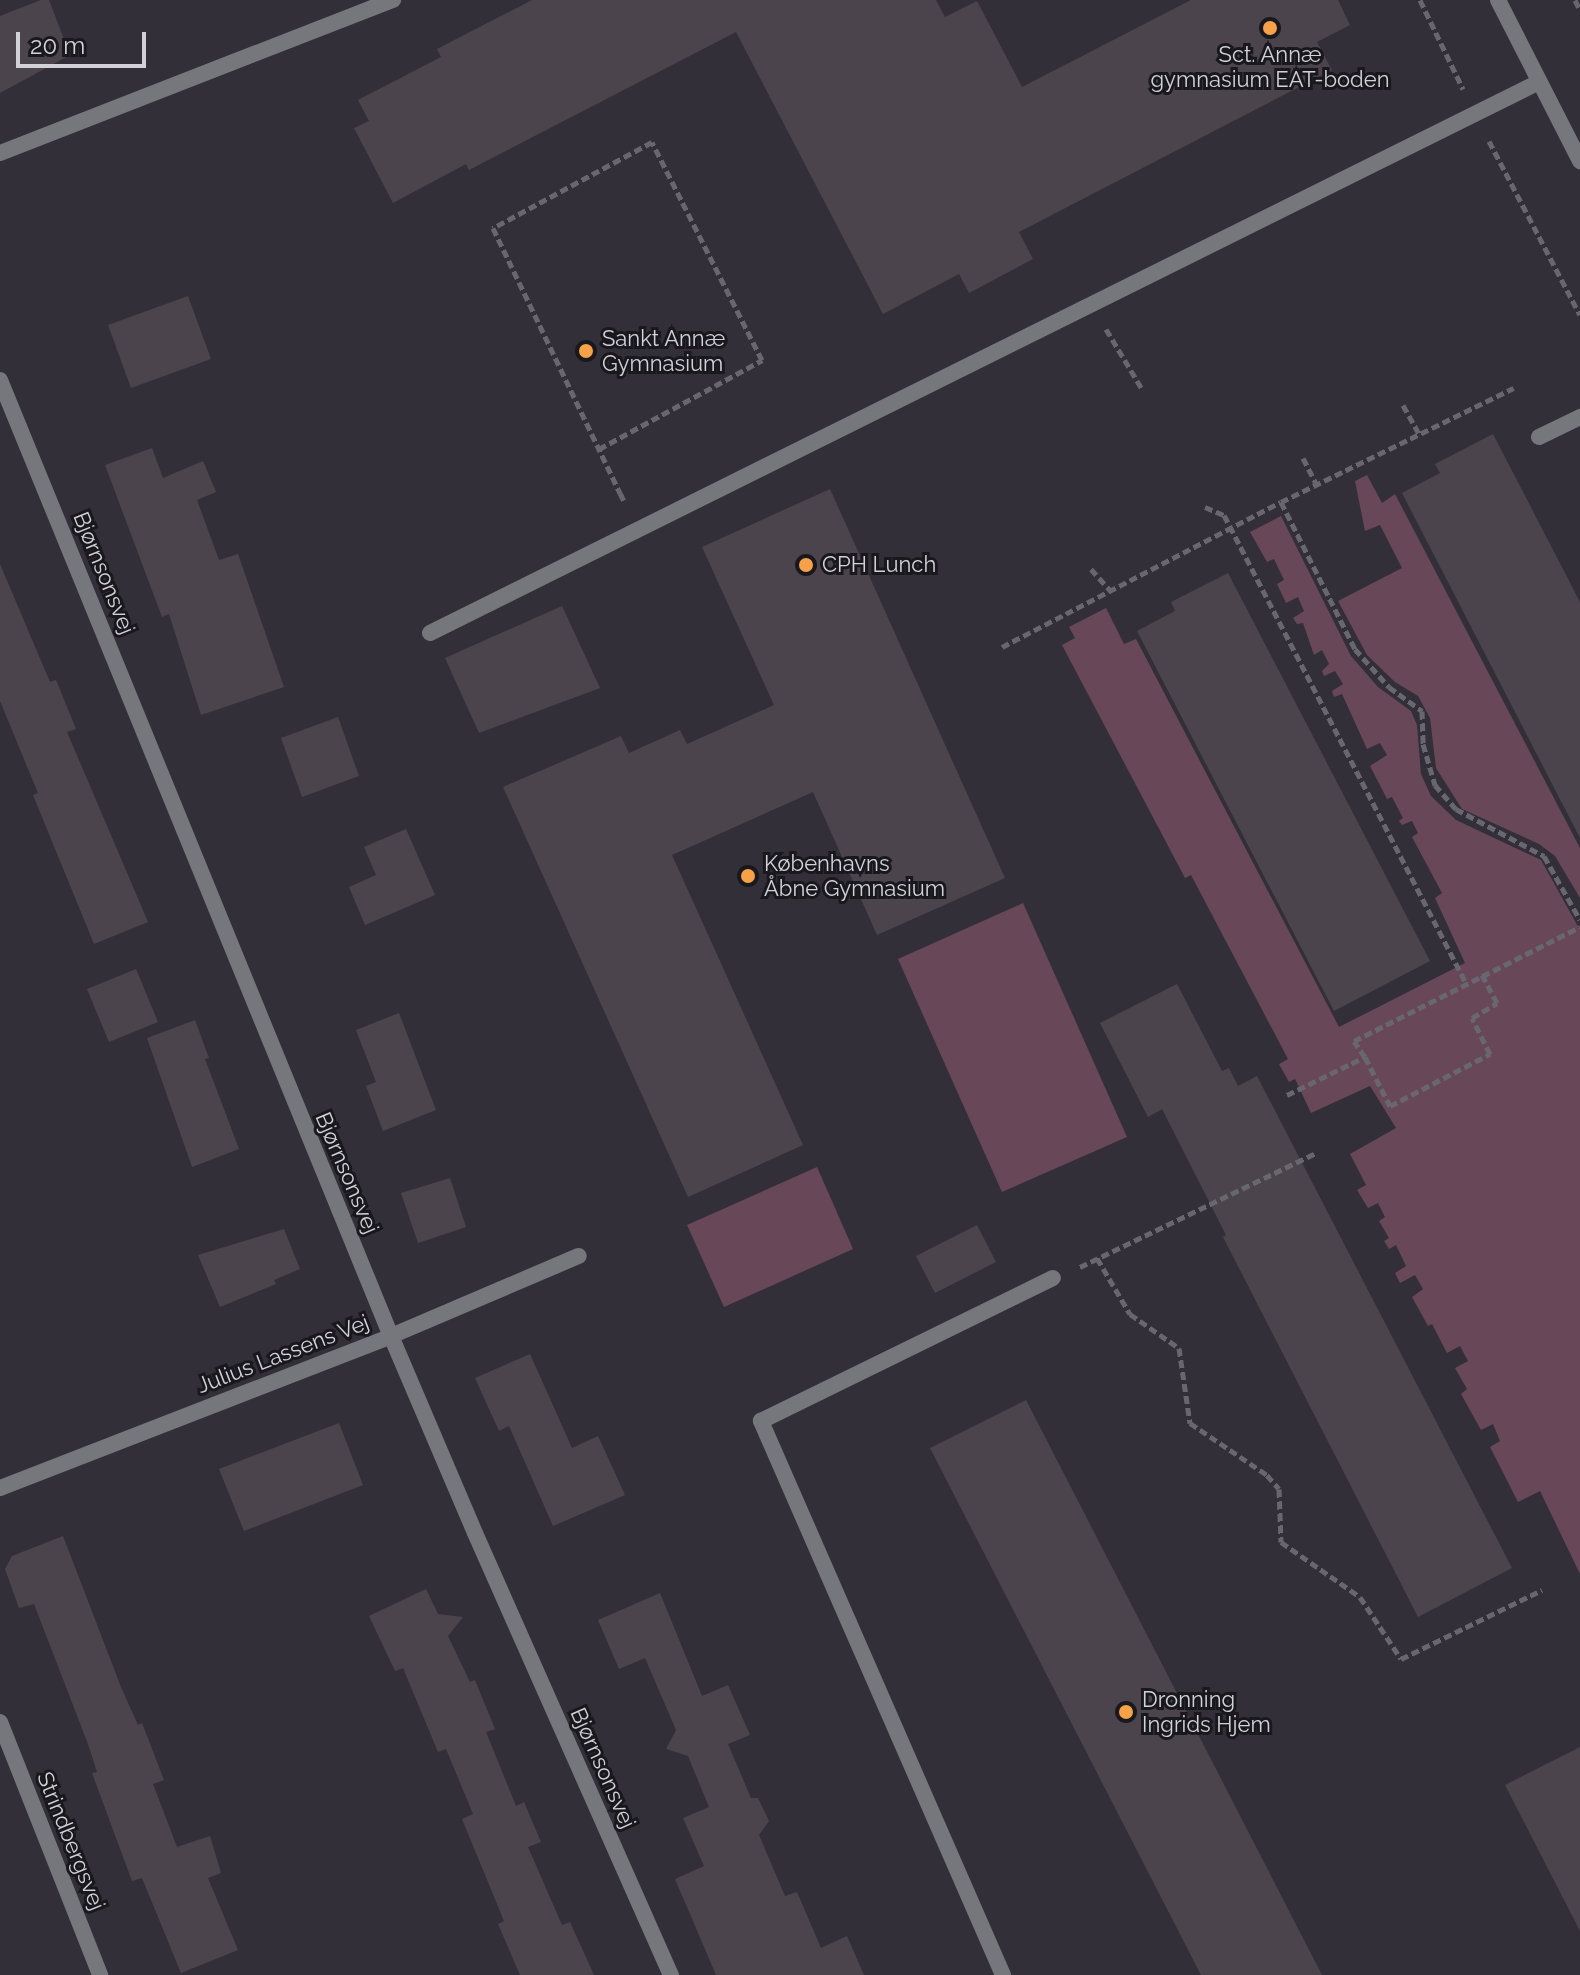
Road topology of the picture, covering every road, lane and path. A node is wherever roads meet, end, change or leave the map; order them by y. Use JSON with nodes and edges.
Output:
{"nodes":[{"id":1,"x":393,"y":0,"type":"edge"},
{"id":2,"x":1420,"y":0,"type":"edge"},
{"id":3,"x":1498,"y":0,"type":"edge"},
{"id":4,"x":1575,"y":0,"type":"edge"},
{"id":5,"x":1580,"y":10,"type":"edge"},
{"id":6,"x":1539,"y":82,"type":"junction"},
{"id":7,"x":1474,"y":113,"type":"junction"},
{"id":8,"x":0,"y":153,"type":"edge"},
{"id":9,"x":1580,"y":161,"type":"edge"},
{"id":10,"x":1091,"y":304,"type":"junction"},
{"id":11,"x":1580,"y":315,"type":"edge"},
{"id":12,"x":0,"y":380,"type":"edge"},
{"id":13,"x":1514,"y":388,"type":"dead end"},
{"id":14,"x":1142,"y":389,"type":"dead end"},
{"id":15,"x":1403,"y":405,"type":"dead end"},
{"id":16,"x":1580,"y":417,"type":"edge"},
{"id":17,"x":1419,"y":434,"type":"junction"},
{"id":18,"x":1539,"y":437,"type":"dead end"},
{"id":19,"x":599,"y":449,"type":"junction"},
{"id":20,"x":1303,"y":458,"type":"dead end"},
{"id":21,"x":1317,"y":485,"type":"junction"},
{"id":22,"x":1281,"y":502,"type":"junction"},
{"id":23,"x":1205,"y":507,"type":"dead end"},
{"id":24,"x":1231,"y":528,"type":"junction"},
{"id":25,"x":638,"y":529,"type":"junction"},
{"id":26,"x":1091,"y":569,"type":"dead end"},
{"id":27,"x":1111,"y":591,"type":"junction"},
{"id":28,"x":430,"y":633,"type":"dead end"},
{"id":29,"x":1002,"y":647,"type":"dead end"},
{"id":30,"x":1580,"y":920,"type":"edge"},
{"id":31,"x":1580,"y":927,"type":"edge"},
{"id":32,"x":1482,"y":975,"type":"junction"},
{"id":33,"x":1466,"y":983,"type":"junction"},
{"id":34,"x":1365,"y":1057,"type":"junction"},
{"id":35,"x":1287,"y":1095,"type":"dead end"},
{"id":36,"x":1316,"y":1153,"type":"dead end"},
{"id":37,"x":579,"y":1256,"type":"dead end"},
{"id":38,"x":1097,"y":1258,"type":"junction"},
{"id":39,"x":1053,"y":1278,"type":"joint"},
{"id":40,"x":391,"y":1336,"type":"junction"},
{"id":41,"x":0,"y":1488,"type":"edge"},
{"id":42,"x":1542,"y":1590,"type":"dead end"},
{"id":43,"x":0,"y":1722,"type":"edge"},
{"id":44,"x":100,"y":1975,"type":"edge"},
{"id":45,"x":671,"y":1975,"type":"edge"},
{"id":46,"x":1003,"y":1975,"type":"edge"}],
"edges":[{"from":1,"to":8,"type":"street"},
{"from":2,"to":7,"type":"path"},
{"from":3,"to":6,"type":"street"},
{"from":4,"to":5,"type":"path"},
{"from":6,"to":7,"type":"street"},
{"from":6,"to":9,"type":"street"},
{"from":7,"to":10,"type":"street"},
{"from":7,"to":11,"type":"path"},
{"from":10,"to":14,"type":"path"},
{"from":10,"to":25,"type":"street"},
{"from":12,"to":40,"type":"street","name":"Bjørnsonsvej"},
{"from":13,"to":17,"type":"path"},
{"from":15,"to":17,"type":"path"},
{"from":16,"to":18,"type":"street"},
{"from":17,"to":21,"type":"path"},
{"from":19,"to":19,"type":"path"},
{"from":19,"to":25,"type":"path"},
{"from":20,"to":21,"type":"path"},
{"from":21,"to":22,"type":"path"},
{"from":22,"to":24,"type":"path"},
{"from":22,"to":30,"type":"path"},
{"from":23,"to":24,"type":"path"},
{"from":24,"to":27,"type":"path"},
{"from":24,"to":33,"type":"path"},
{"from":25,"to":28,"type":"street"},
{"from":26,"to":27,"type":"path"},
{"from":27,"to":29,"type":"path"},
{"from":31,"to":32,"type":"path"},
{"from":32,"to":33,"type":"path"},
{"from":32,"to":34,"type":"path"},
{"from":33,"to":34,"type":"path"},
{"from":34,"to":35,"type":"path"},
{"from":36,"to":38,"type":"path"},
{"from":37,"to":40,"type":"street","name":"Julius Lassens Vej"},
{"from":38,"to":39,"type":"path"},
{"from":38,"to":42,"type":"path"},
{"from":39,"to":46,"type":"street"},
{"from":40,"to":41,"type":"street","name":"Julius Lassens Vej"},
{"from":40,"to":45,"type":"street","name":"Bjørnsonsvej"},
{"from":43,"to":44,"type":"street","name":"Strindbergsvej"}]}
